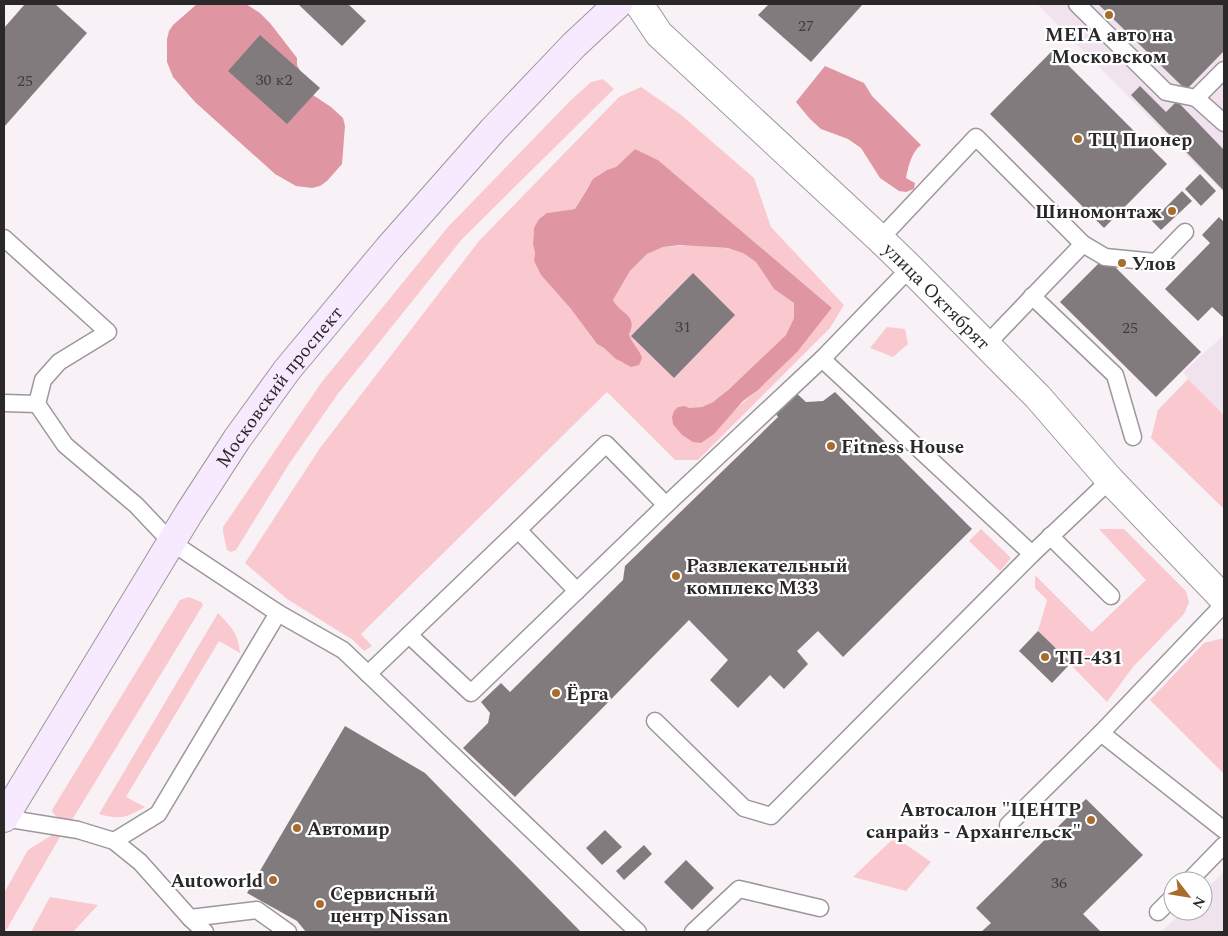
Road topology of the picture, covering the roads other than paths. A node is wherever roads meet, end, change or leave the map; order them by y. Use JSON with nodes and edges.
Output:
{"nodes":[{"id":1,"x":618,"y":4,"type":"edge"},
{"id":2,"x":638,"y":4,"type":"edge"},
{"id":3,"x":1077,"y":4,"type":"edge"},
{"id":4,"x":1224,"y":70,"type":"edge"},
{"id":5,"x":1196,"y":98,"type":"junction"},
{"id":6,"x":1224,"y":122,"type":"edge"},
{"id":7,"x":1184,"y":232,"type":"dead end"},
{"id":8,"x":4,"y":238,"type":"edge"},
{"id":9,"x":880,"y":239,"type":"junction"},
{"id":10,"x":1083,"y":244,"type":"junction"},
{"id":11,"x":910,"y":268,"type":"junction"},
{"id":12,"x":1032,"y":296,"type":"junction"},
{"id":13,"x":986,"y":345,"type":"junction"},
{"id":14,"x":822,"y":359,"type":"junction"},
{"id":15,"x":4,"y":404,"type":"edge"},
{"id":16,"x":37,"y":404,"type":"junction"},
{"id":17,"x":1132,"y":437,"type":"dead end"},
{"id":18,"x":1110,"y":480,"type":"junction"},
{"id":19,"x":666,"y":505,"type":"junction"},
{"id":20,"x":518,"y":530,"type":"junction"},
{"id":21,"x":1050,"y":536,"type":"junction"},
{"id":22,"x":171,"y":542,"type":"junction"},
{"id":23,"x":1032,"y":554,"type":"junction"},
{"id":24,"x":577,"y":591,"type":"junction"},
{"id":25,"x":1111,"y":596,"type":"dead end"},
{"id":26,"x":1224,"y":598,"type":"edge"},
{"id":27,"x":1224,"y":604,"type":"edge"},
{"id":28,"x":278,"y":613,"type":"junction"},
{"id":29,"x":409,"y":635,"type":"junction"},
{"id":30,"x":368,"y":674,"type":"junction"},
{"id":31,"x":655,"y":721,"type":"dead end"},
{"id":32,"x":1102,"y":733,"type":"junction"},
{"id":33,"x":4,"y":818,"type":"edge"},
{"id":34,"x":1008,"y":825,"type":"dead end"},
{"id":35,"x":1224,"y":830,"type":"edge"},
{"id":36,"x":114,"y":841,"type":"junction"},
{"id":37,"x":1224,"y":845,"type":"edge"},
{"id":38,"x":1199,"y":871,"type":"edge"},
{"id":39,"x":1163,"y":907,"type":"edge"},
{"id":40,"x":820,"y":908,"type":"dead end"},
{"id":41,"x":1158,"y":912,"type":"dead end"},
{"id":42,"x":190,"y":918,"type":"junction"},
{"id":43,"x":205,"y":932,"type":"edge"},
{"id":44,"x":288,"y":932,"type":"edge"},
{"id":45,"x":638,"y":932,"type":"edge"},
{"id":46,"x":693,"y":932,"type":"edge"}],
"edges":[{"from":1,"to":22,"type":"main road","name":"Московский проспект"},
{"from":2,"to":9,"type":"street","name":"улица Октябрят"},
{"from":3,"to":5,"type":"lane"},
{"from":4,"to":5,"type":"lane"},
{"from":5,"to":6,"type":"lane"},
{"from":7,"to":10,"type":"lane"},
{"from":8,"to":16,"type":"lane"},
{"from":9,"to":10,"type":"lane"},
{"from":9,"to":11,"type":"street","name":"улица Октябрят"},
{"from":10,"to":12,"type":"lane"},
{"from":11,"to":13,"type":"street","name":"улица Октябрят"},
{"from":11,"to":14,"type":"lane"},
{"from":12,"to":13,"type":"lane"},
{"from":12,"to":17,"type":"lane"},
{"from":13,"to":18,"type":"street","name":"улица Октябрят"},
{"from":14,"to":19,"type":"lane"},
{"from":14,"to":23,"type":"lane"},
{"from":15,"to":16,"type":"lane"},
{"from":16,"to":22,"type":"lane"},
{"from":18,"to":21,"type":"lane"},
{"from":18,"to":26,"type":"street","name":"улица Октябрят"},
{"from":19,"to":20,"type":"lane"},
{"from":19,"to":24,"type":"lane"},
{"from":20,"to":24,"type":"lane"},
{"from":20,"to":29,"type":"lane"},
{"from":21,"to":23,"type":"lane"},
{"from":21,"to":25,"type":"lane"},
{"from":22,"to":28,"type":"lane"},
{"from":22,"to":33,"type":"main road","name":"Московский проспект"},
{"from":23,"to":31,"type":"lane"},
{"from":24,"to":29,"type":"lane"},
{"from":27,"to":32,"type":"lane"},
{"from":28,"to":30,"type":"lane"},
{"from":28,"to":36,"type":"lane"},
{"from":29,"to":30,"type":"lane"},
{"from":30,"to":45,"type":"lane"},
{"from":32,"to":34,"type":"lane"},
{"from":32,"to":35,"type":"lane"},
{"from":33,"to":36,"type":"lane"},
{"from":36,"to":42,"type":"lane"},
{"from":37,"to":38,"type":"lane"},
{"from":39,"to":41,"type":"lane"},
{"from":40,"to":46,"type":"lane"},
{"from":42,"to":43,"type":"lane"},
{"from":42,"to":44,"type":"lane"}]}
